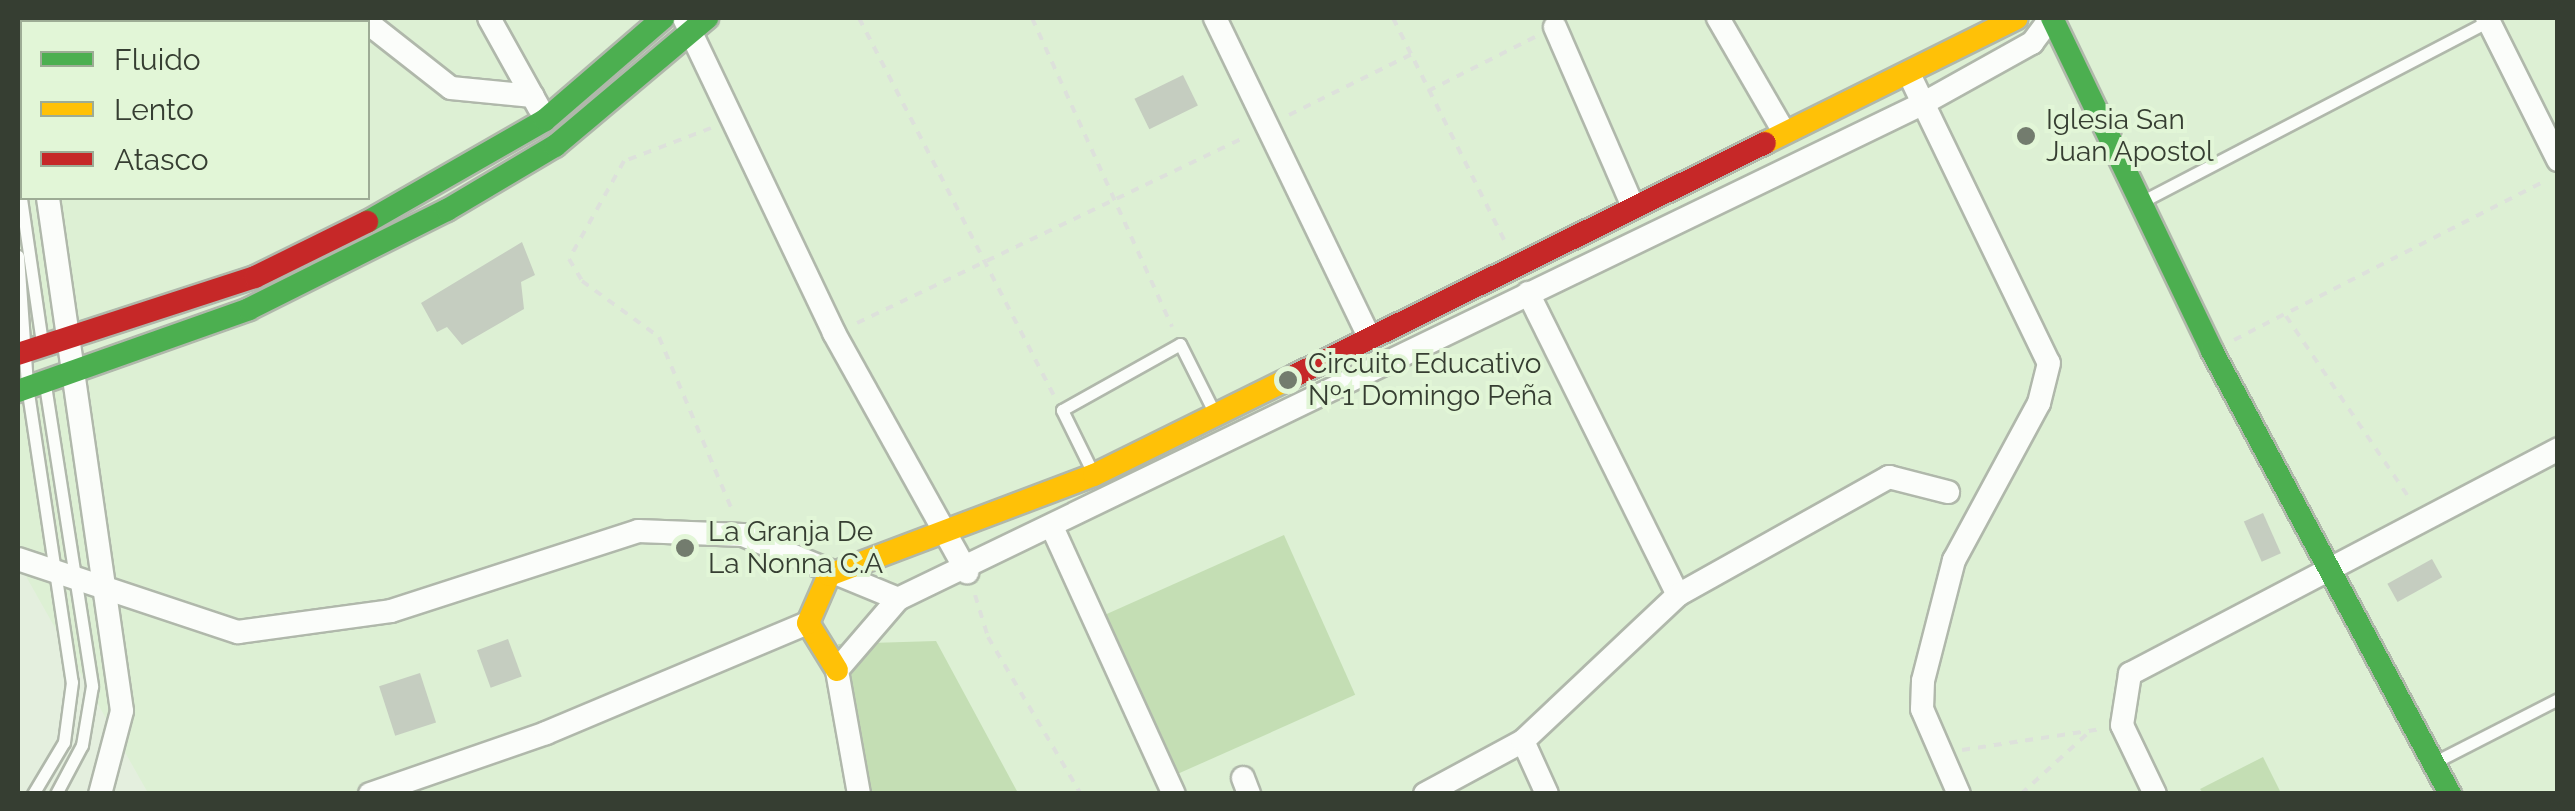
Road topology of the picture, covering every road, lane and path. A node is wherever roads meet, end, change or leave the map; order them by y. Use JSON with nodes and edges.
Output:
{"nodes":[{"id":1,"x":489,"y":18,"type":"edge"},
{"id":2,"x":663,"y":18,"type":"edge"},
{"id":3,"x":859,"y":18,"type":"edge"},
{"id":4,"x":1032,"y":18,"type":"edge"},
{"id":5,"x":1215,"y":18,"type":"edge"},
{"id":6,"x":1393,"y":18,"type":"edge"},
{"id":7,"x":1718,"y":18,"type":"edge"},
{"id":8,"x":2017,"y":18,"type":"edge"},
{"id":9,"x":2040,"y":18,"type":"edge"},
{"id":10,"x":2052,"y":18,"type":"edge"},
{"id":11,"x":2488,"y":19,"type":"edge"},
{"id":12,"x":694,"y":22,"type":"edge"},
{"id":13,"x":370,"y":25,"type":"edge"},
{"id":14,"x":1555,"y":27,"type":"joint"},
{"id":15,"x":1412,"y":54,"type":"junction"},
{"id":16,"x":1909,"y":74,"type":"junction"},
{"id":17,"x":1428,"y":91,"type":"junction"},
{"id":18,"x":533,"y":96,"type":"junction"},
{"id":19,"x":1924,"y":103,"type":"junction"},
{"id":20,"x":545,"y":120,"type":"junction"},
{"id":21,"x":1269,"y":125,"type":"junction"},
{"id":22,"x":740,"y":127,"type":"junction"},
{"id":23,"x":1784,"y":132,"type":"junction"},
{"id":24,"x":2558,"y":160,"type":"edge"},
{"id":25,"x":2558,"y":175,"type":"edge"},
{"id":26,"x":21,"y":200,"type":"edge"},
{"id":27,"x":48,"y":200,"type":"edge"},
{"id":28,"x":1112,"y":202,"type":"junction"},
{"id":29,"x":2139,"y":203,"type":"junction"},
{"id":30,"x":1632,"y":204,"type":"junction"},
{"id":31,"x":18,"y":256,"type":"edge"},
{"id":32,"x":986,"y":262,"type":"junction"},
{"id":33,"x":1516,"y":262,"type":"junction"},
{"id":34,"x":1528,"y":293,"type":"junction"},
{"id":35,"x":2285,"y":314,"type":"junction"},
{"id":36,"x":834,"y":333,"type":"junction"},
{"id":37,"x":1368,"y":334,"type":"junction"},
{"id":38,"x":1180,"y":344,"type":"junction"},
{"id":39,"x":38,"y":347,"type":"edge"},
{"id":40,"x":2212,"y":351,"type":"junction"},
{"id":41,"x":69,"y":370,"type":"junction"},
{"id":42,"x":30,"y":385,"type":"edge"},
{"id":43,"x":1062,"y":410,"type":"junction"},
{"id":44,"x":1216,"y":414,"type":"junction"},
{"id":45,"x":2558,"y":449,"type":"edge"},
{"id":46,"x":1094,"y":475,"type":"junction"},
{"id":47,"x":1948,"y":492,"type":"dead end"},
{"id":48,"x":2426,"y":524,"type":"junction"},
{"id":49,"x":1053,"y":529,"type":"junction"},
{"id":50,"x":743,"y":536,"type":"junction"},
{"id":51,"x":947,"y":537,"type":"junction"},
{"id":52,"x":18,"y":559,"type":"edge"},
{"id":53,"x":2330,"y":571,"type":"junction"},
{"id":54,"x":967,"y":572,"type":"junction"},
{"id":55,"x":65,"y":575,"type":"junction"},
{"id":56,"x":829,"y":575,"type":"junction"},
{"id":57,"x":106,"y":587,"type":"junction"},
{"id":58,"x":1678,"y":595,"type":"junction"},
{"id":59,"x":898,"y":599,"type":"junction"},
{"id":60,"x":808,"y":623,"type":"junction"},
{"id":61,"x":838,"y":670,"type":"junction"},
{"id":62,"x":2558,"y":699,"type":"edge"},
{"id":63,"x":2122,"y":725,"type":"junction"},
{"id":64,"x":2090,"y":732,"type":"junction"},
{"id":65,"x":1523,"y":740,"type":"junction"},
{"id":66,"x":1938,"y":753,"type":"junction"},
{"id":67,"x":2432,"y":764,"type":"junction"},
{"id":68,"x":33,"y":794,"type":"edge"},
{"id":69,"x":56,"y":794,"type":"edge"},
{"id":70,"x":100,"y":794,"type":"edge"},
{"id":71,"x":370,"y":794,"type":"edge"},
{"id":72,"x":859,"y":794,"type":"edge"},
{"id":73,"x":1080,"y":794,"type":"edge"},
{"id":74,"x":1174,"y":794,"type":"edge"},
{"id":75,"x":1426,"y":794,"type":"edge"},
{"id":76,"x":1547,"y":794,"type":"edge"},
{"id":77,"x":1959,"y":794,"type":"edge"},
{"id":78,"x":2021,"y":794,"type":"edge"},
{"id":79,"x":2155,"y":794,"type":"edge"},
{"id":80,"x":2450,"y":794,"type":"edge"}],
"edges":[{"from":1,"to":18,"type":"street"},
{"from":2,"to":20,"type":"street"},
{"from":3,"to":32,"type":"path"},
{"from":4,"to":28,"type":"path"},
{"from":5,"to":21,"type":"street"},
{"from":6,"to":15,"type":"path"},
{"from":7,"to":23,"type":"street"},
{"from":8,"to":16,"type":"street"},
{"from":9,"to":10,"type":"street"},
{"from":10,"to":19,"type":"street"},
{"from":10,"to":29,"type":"street"},
{"from":11,"to":24,"type":"street"},
{"from":11,"to":29,"type":"lane"},
{"from":12,"to":22,"type":"street"},
{"from":12,"to":41,"type":"street"},
{"from":13,"to":18,"type":"street"},
{"from":14,"to":17,"type":"path"},
{"from":14,"to":30,"type":"street"},
{"from":15,"to":17,"type":"path"},
{"from":15,"to":21,"type":"path"},
{"from":16,"to":19,"type":"street"},
{"from":16,"to":23,"type":"street"},
{"from":17,"to":33,"type":"path"},
{"from":18,"to":20,"type":"street"},
{"from":19,"to":34,"type":"street"},
{"from":19,"to":66,"type":"street"},
{"from":20,"to":39,"type":"street"},
{"from":21,"to":28,"type":"path"},
{"from":21,"to":37,"type":"street"},
{"from":22,"to":36,"type":"street"},
{"from":22,"to":50,"type":"path"},
{"from":23,"to":30,"type":"street"},
{"from":25,"to":35,"type":"path"},
{"from":26,"to":39,"type":"lane"},
{"from":27,"to":39,"type":"street"},
{"from":28,"to":32,"type":"path"},
{"from":28,"to":38,"type":"path"},
{"from":29,"to":40,"type":"street"},
{"from":30,"to":33,"type":"street"},
{"from":31,"to":39,"type":"lane"},
{"from":32,"to":36,"type":"path"},
{"from":32,"to":43,"type":"path"},
{"from":33,"to":37,"type":"street"},
{"from":34,"to":49,"type":"street"},
{"from":34,"to":58,"type":"street"},
{"from":35,"to":40,"type":"path"},
{"from":35,"to":48,"type":"path"},
{"from":36,"to":51,"type":"street"},
{"from":37,"to":44,"type":"street"},
{"from":38,"to":43,"type":"lane"},
{"from":38,"to":44,"type":"lane"},
{"from":39,"to":41,"type":"street"},
{"from":39,"to":42,"type":"lane"},
{"from":39,"to":42,"type":"lane"},
{"from":40,"to":53,"type":"street"},
{"from":41,"to":42,"type":"street"},
{"from":41,"to":57,"type":"street"},
{"from":42,"to":55,"type":"lane"},
{"from":42,"to":55,"type":"lane"},
{"from":43,"to":46,"type":"lane"},
{"from":44,"to":46,"type":"street"},
{"from":45,"to":48,"type":"street"},
{"from":46,"to":51,"type":"street"},
{"from":47,"to":58,"type":"street"},
{"from":48,"to":53,"type":"street"},
{"from":49,"to":54,"type":"street"},
{"from":49,"to":74,"type":"street"},
{"from":50,"to":56,"type":"street"},
{"from":50,"to":57,"type":"street"},
{"from":51,"to":54,"type":"street"},
{"from":51,"to":56,"type":"street"},
{"from":52,"to":55,"type":"street"},
{"from":53,"to":63,"type":"street"},
{"from":53,"to":67,"type":"street"},
{"from":54,"to":59,"type":"street"},
{"from":54,"to":73,"type":"path"},
{"from":55,"to":57,"type":"street"},
{"from":55,"to":68,"type":"lane"},
{"from":55,"to":69,"type":"lane"},
{"from":56,"to":59,"type":"street"},
{"from":56,"to":60,"type":"street"},
{"from":57,"to":70,"type":"street"},
{"from":58,"to":65,"type":"street"},
{"from":59,"to":61,"type":"street"},
{"from":60,"to":61,"type":"street"},
{"from":60,"to":71,"type":"street"},
{"from":61,"to":72,"type":"street"},
{"from":62,"to":67,"type":"lane"},
{"from":63,"to":64,"type":"path"},
{"from":63,"to":79,"type":"street"},
{"from":64,"to":66,"type":"path"},
{"from":64,"to":78,"type":"path"},
{"from":65,"to":75,"type":"street"},
{"from":65,"to":76,"type":"street"},
{"from":66,"to":77,"type":"street"},
{"from":67,"to":80,"type":"street"}]}
